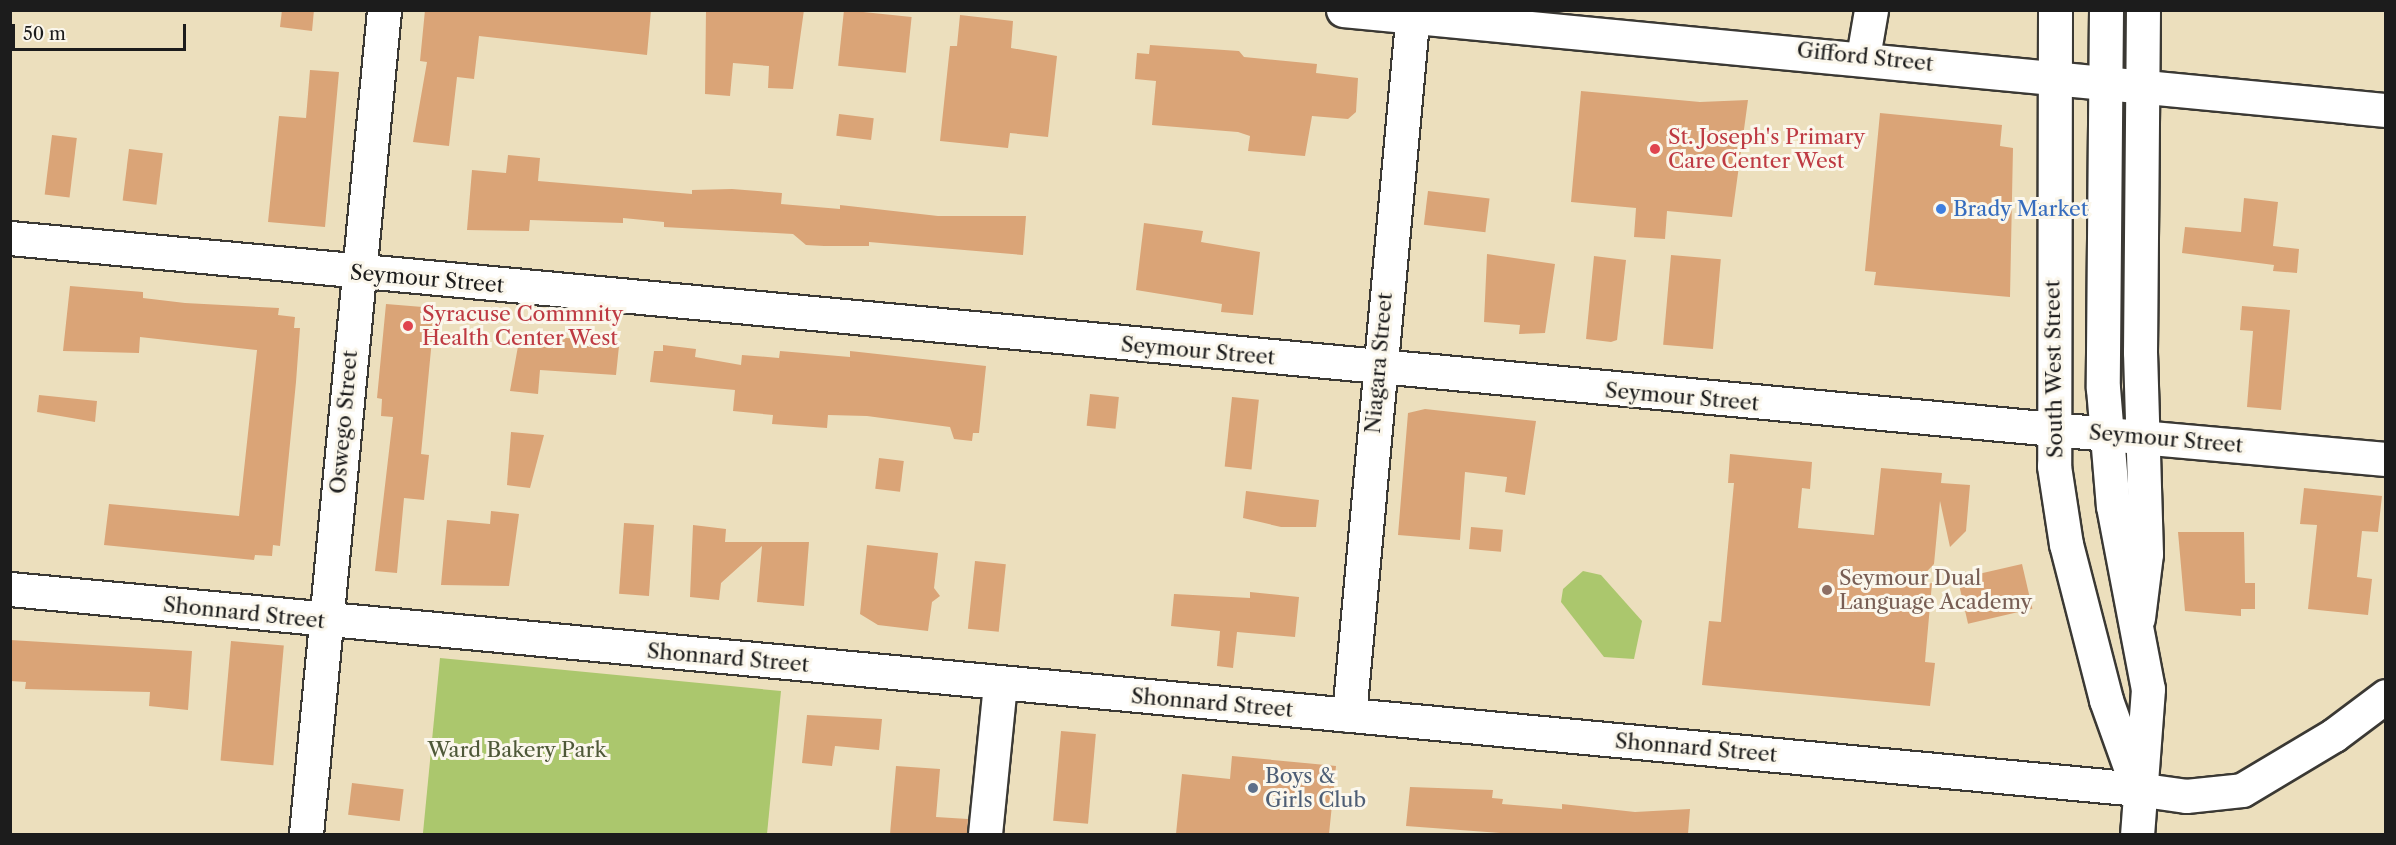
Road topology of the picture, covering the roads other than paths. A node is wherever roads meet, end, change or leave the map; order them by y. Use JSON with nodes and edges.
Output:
{"nodes":[{"id":1,"x":384,"y":10,"type":"edge"},
{"id":2,"x":1343,"y":10,"type":"edge"},
{"id":3,"x":1872,"y":10,"type":"edge"},
{"id":4,"x":2055,"y":10,"type":"edge"},
{"id":5,"x":2106,"y":10,"type":"edge"},
{"id":6,"x":2143,"y":10,"type":"edge"},
{"id":7,"x":1412,"y":14,"type":"edge"},
{"id":8,"x":1863,"y":57,"type":"junction"},
{"id":9,"x":2054,"y":75,"type":"junction"},
{"id":10,"x":2105,"y":80,"type":"junction"},
{"id":11,"x":2143,"y":84,"type":"junction"},
{"id":12,"x":2385,"y":110,"type":"edge"},
{"id":13,"x":10,"y":238,"type":"edge"},
{"id":14,"x":358,"y":272,"type":"junction"},
{"id":15,"x":1379,"y":368,"type":"junction"},
{"id":16,"x":2051,"y":429,"type":"junction"},
{"id":17,"x":2106,"y":434,"type":"junction"},
{"id":18,"x":2141,"y":437,"type":"junction"},
{"id":19,"x":2385,"y":459,"type":"edge"},
{"id":20,"x":10,"y":589,"type":"edge"},
{"id":21,"x":2138,"y":618,"type":"junction"},
{"id":22,"x":326,"y":621,"type":"junction"},
{"id":23,"x":1000,"y":683,"type":"junction"},
{"id":24,"x":2385,"y":696,"type":"edge"},
{"id":25,"x":1349,"y":715,"type":"junction"},
{"id":26,"x":2137,"y":789,"type":"junction"},
{"id":27,"x":306,"y":834,"type":"edge"},
{"id":28,"x":984,"y":834,"type":"edge"},
{"id":29,"x":2137,"y":834,"type":"edge"}],
"edges":[{"from":1,"to":14,"type":"street","name":"Oswego Street"},
{"from":2,"to":7,"type":"street","name":"Gifford Street"},
{"from":3,"to":8,"type":"street"},
{"from":4,"to":9,"type":"street","name":"South West Street"},
{"from":5,"to":10,"type":"street","name":"South West Street"},
{"from":6,"to":11,"type":"street","name":"South West Street"},
{"from":7,"to":8,"type":"street","name":"Gifford Street"},
{"from":7,"to":15,"type":"street","name":"Niagara Street"},
{"from":8,"to":9,"type":"street","name":"Gifford Street"},
{"from":9,"to":10,"type":"street","name":"Gifford Street"},
{"from":9,"to":16,"type":"street","name":"South West Street"},
{"from":10,"to":11,"type":"street","name":"Gifford Street"},
{"from":10,"to":17,"type":"street","name":"South West Street"},
{"from":11,"to":12,"type":"street","name":"Gifford Street"},
{"from":11,"to":18,"type":"street","name":"South West Street"},
{"from":13,"to":14,"type":"street","name":"Seymour Street"},
{"from":14,"to":15,"type":"street","name":"Seymour Street"},
{"from":14,"to":22,"type":"street","name":"Oswego Street"},
{"from":15,"to":16,"type":"street","name":"Seymour Street"},
{"from":15,"to":25,"type":"street","name":"Niagara Street"},
{"from":16,"to":17,"type":"street","name":"Seymour Street"},
{"from":16,"to":26,"type":"street","name":"South West Street"},
{"from":17,"to":18,"type":"street","name":"Seymour Street"},
{"from":17,"to":21,"type":"street","name":"South West Street"},
{"from":18,"to":19,"type":"street","name":"Seymour Street"},
{"from":18,"to":21,"type":"street","name":"South West Street"},
{"from":20,"to":22,"type":"street","name":"Shonnard Street"},
{"from":21,"to":26,"type":"street","name":"South West Street"},
{"from":22,"to":23,"type":"street","name":"Shonnard Street"},
{"from":22,"to":27,"type":"street","name":"Oswego Street"},
{"from":23,"to":25,"type":"street","name":"Shonnard Street"},
{"from":23,"to":28,"type":"street"},
{"from":24,"to":26,"type":"street","name":"Shonnard Street"},
{"from":25,"to":26,"type":"street","name":"Shonnard Street"},
{"from":26,"to":29,"type":"street","name":"South West Street"}]}
